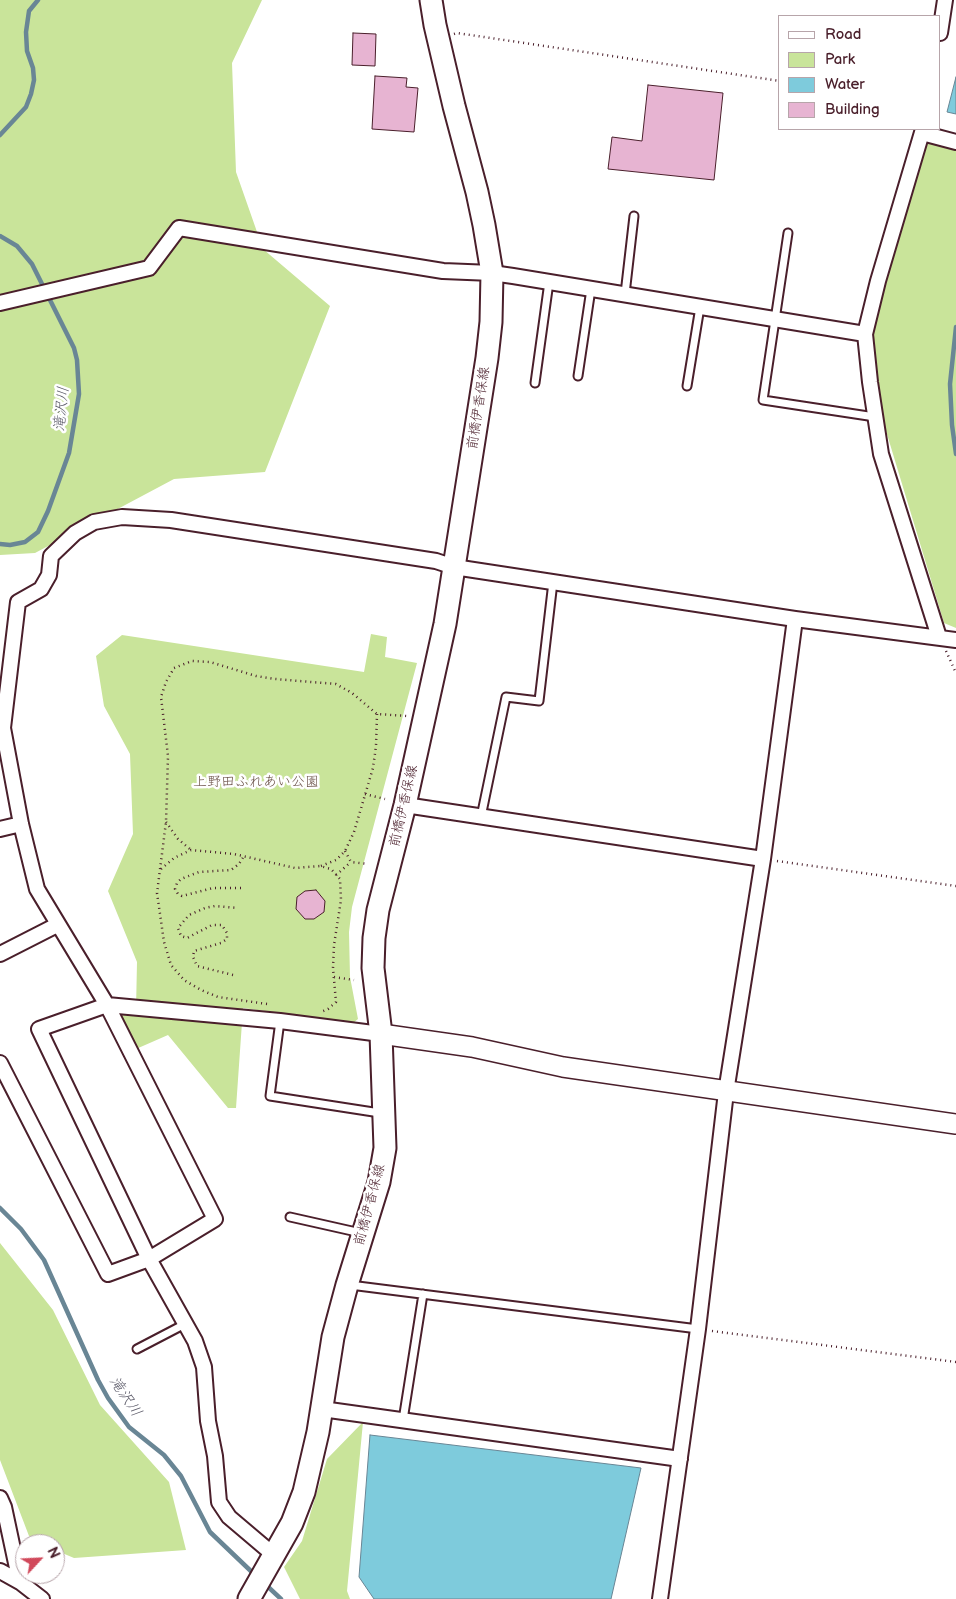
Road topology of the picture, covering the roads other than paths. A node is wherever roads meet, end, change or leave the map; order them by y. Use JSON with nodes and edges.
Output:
{"nodes":[{"id":1,"x":431,"y":0,"type":"edge"},
{"id":2,"x":945,"y":0,"type":"edge"},
{"id":3,"x":941,"y":26,"type":"edge"},
{"id":4,"x":922,"y":131,"type":"edge"},
{"id":5,"x":956,"y":142,"type":"edge"},
{"id":6,"x":634,"y":216,"type":"dead end"},
{"id":7,"x":788,"y":232,"type":"dead end"},
{"id":8,"x":492,"y":272,"type":"junction"},
{"id":9,"x":549,"y":282,"type":"junction"},
{"id":10,"x":591,"y":289,"type":"junction"},
{"id":11,"x":625,"y":294,"type":"junction"},
{"id":12,"x":0,"y":303,"type":"edge"},
{"id":13,"x":700,"y":307,"type":"junction"},
{"id":14,"x":776,"y":320,"type":"junction"},
{"id":15,"x":865,"y":334,"type":"junction"},
{"id":16,"x":578,"y":376,"type":"dead end"},
{"id":17,"x":535,"y":383,"type":"dead end"},
{"id":18,"x":687,"y":386,"type":"dead end"},
{"id":19,"x":876,"y":417,"type":"junction"},
{"id":20,"x":454,"y":567,"type":"junction"},
{"id":21,"x":553,"y":582,"type":"junction"},
{"id":22,"x":795,"y":619,"type":"junction"},
{"id":23,"x":940,"y":637,"type":"junction"},
{"id":24,"x":956,"y":640,"type":"edge"},
{"id":25,"x":395,"y":802,"type":"junction"},
{"id":26,"x":481,"y":817,"type":"junction"},
{"id":27,"x":21,"y":824,"type":"junction"},
{"id":28,"x":0,"y":829,"type":"edge"},
{"id":29,"x":763,"y":859,"type":"junction"},
{"id":30,"x":58,"y":925,"type":"junction"},
{"id":31,"x":0,"y":954,"type":"edge"},
{"id":32,"x":108,"y":1005,"type":"junction"},
{"id":33,"x":280,"y":1021,"type":"junction"},
{"id":34,"x":381,"y":1034,"type":"junction"},
{"id":35,"x":0,"y":1063,"type":"edge"},
{"id":36,"x":726,"y":1092,"type":"junction"},
{"id":37,"x":384,"y":1114,"type":"junction"},
{"id":38,"x":956,"y":1124,"type":"edge"},
{"id":39,"x":290,"y":1217,"type":"dead end"},
{"id":40,"x":363,"y":1233,"type":"junction"},
{"id":41,"x":149,"y":1259,"type":"junction"},
{"id":42,"x":347,"y":1285,"type":"junction"},
{"id":43,"x":423,"y":1294,"type":"junction"},
{"id":44,"x":186,"y":1324,"type":"junction"},
{"id":45,"x":698,"y":1329,"type":"junction"},
{"id":46,"x":137,"y":1349,"type":"dead end"},
{"id":47,"x":322,"y":1409,"type":"junction"},
{"id":48,"x":404,"y":1420,"type":"junction"},
{"id":49,"x":680,"y":1459,"type":"junction"},
{"id":50,"x":0,"y":1498,"type":"edge"},
{"id":51,"x":15,"y":1559,"type":"edge"},
{"id":52,"x":272,"y":1561,"type":"junction"},
{"id":53,"x":0,"y":1571,"type":"edge"},
{"id":54,"x":15,"y":1579,"type":"edge"},
{"id":55,"x":23,"y":1584,"type":"edge"},
{"id":56,"x":251,"y":1596,"type":"edge"},
{"id":57,"x":42,"y":1599,"type":"edge"},
{"id":58,"x":660,"y":1599,"type":"edge"}],
"edges":[{"from":1,"to":8,"type":"main road","name":"前橋伊香保線"},
{"from":2,"to":3,"type":"street"},
{"from":4,"to":5,"type":"street"},
{"from":4,"to":15,"type":"street"},
{"from":6,"to":11,"type":"lane"},
{"from":7,"to":14,"type":"lane"},
{"from":8,"to":9,"type":"street"},
{"from":8,"to":12,"type":"street"},
{"from":8,"to":20,"type":"main road","name":"前橋伊香保線"},
{"from":9,"to":10,"type":"street"},
{"from":9,"to":17,"type":"lane"},
{"from":10,"to":11,"type":"street"},
{"from":10,"to":16,"type":"lane"},
{"from":11,"to":13,"type":"street"},
{"from":13,"to":14,"type":"street"},
{"from":13,"to":18,"type":"lane"},
{"from":14,"to":15,"type":"street"},
{"from":14,"to":19,"type":"lane"},
{"from":15,"to":19,"type":"street"},
{"from":19,"to":23,"type":"street"},
{"from":20,"to":21,"type":"street"},
{"from":20,"to":25,"type":"main road","name":"前橋伊香保線"},
{"from":20,"to":27,"type":"street"},
{"from":21,"to":22,"type":"street"},
{"from":21,"to":26,"type":"lane"},
{"from":22,"to":23,"type":"street"},
{"from":22,"to":29,"type":"street"},
{"from":23,"to":24,"type":"street"},
{"from":25,"to":26,"type":"street"},
{"from":25,"to":34,"type":"main road","name":"前橋伊香保線"},
{"from":26,"to":29,"type":"street"},
{"from":27,"to":28,"type":"street"},
{"from":27,"to":30,"type":"street"},
{"from":29,"to":36,"type":"street"},
{"from":30,"to":31,"type":"street"},
{"from":30,"to":32,"type":"street"},
{"from":32,"to":33,"type":"street"},
{"from":32,"to":41,"type":"street"},
{"from":32,"to":41,"type":"street"},
{"from":33,"to":34,"type":"street"},
{"from":33,"to":37,"type":"lane"},
{"from":34,"to":36,"type":"street"},
{"from":34,"to":37,"type":"main road","name":"前橋伊香保線"},
{"from":35,"to":41,"type":"street"},
{"from":36,"to":38,"type":"street"},
{"from":36,"to":45,"type":"street"},
{"from":37,"to":40,"type":"main road","name":"前橋伊香保線"},
{"from":39,"to":40,"type":"lane"},
{"from":40,"to":42,"type":"main road","name":"前橋伊香保線"},
{"from":41,"to":44,"type":"street"},
{"from":42,"to":43,"type":"lane"},
{"from":42,"to":47,"type":"main road","name":"前橋伊香保線"},
{"from":43,"to":45,"type":"lane"},
{"from":43,"to":48,"type":"lane"},
{"from":44,"to":46,"type":"lane"},
{"from":44,"to":52,"type":"street"},
{"from":45,"to":49,"type":"street"},
{"from":47,"to":48,"type":"street"},
{"from":47,"to":52,"type":"main road","name":"前橋伊香保線"},
{"from":48,"to":49,"type":"street"},
{"from":49,"to":58,"type":"street"},
{"from":50,"to":51,"type":"street"},
{"from":52,"to":56,"type":"main road","name":"前橋伊香保線"},
{"from":53,"to":54,"type":"street"},
{"from":55,"to":57,"type":"street"}]}
